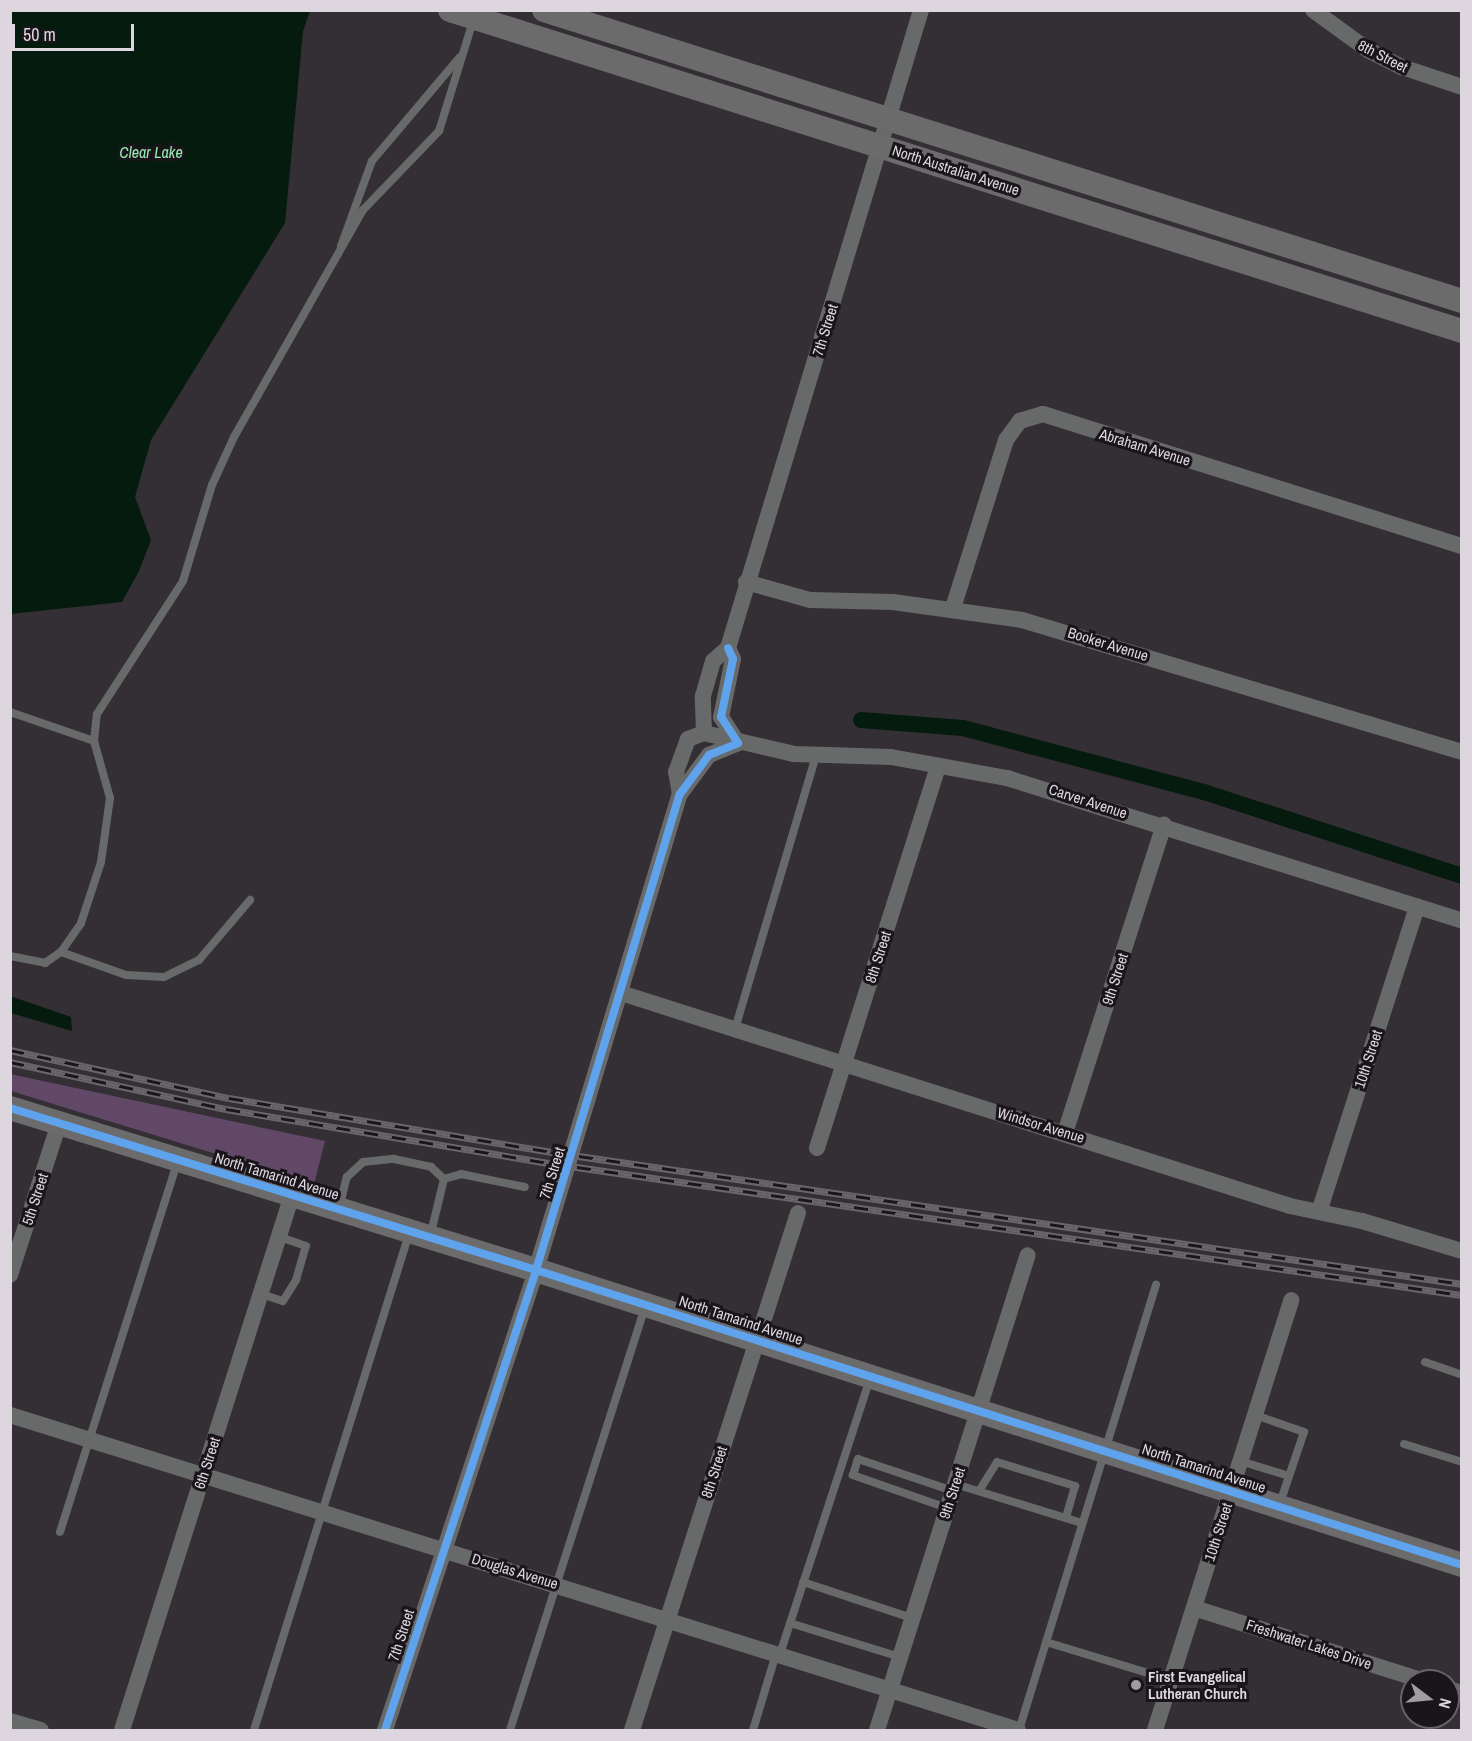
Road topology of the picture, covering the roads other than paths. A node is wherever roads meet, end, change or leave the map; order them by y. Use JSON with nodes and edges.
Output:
{"nodes":[{"id":1,"x":450,"y":10,"type":"edge"},
{"id":2,"x":544,"y":10,"type":"edge"},
{"id":3,"x":921,"y":10,"type":"edge"},
{"id":4,"x":1313,"y":10,"type":"edge"},
{"id":5,"x":475,"y":14,"type":"edge"},
{"id":6,"x":464,"y":52,"type":"junction"},
{"id":7,"x":1461,"y":87,"type":"edge"},
{"id":8,"x":890,"y":121,"type":"junction"},
{"id":9,"x":883,"y":147,"type":"junction"},
{"id":10,"x":336,"y":264,"type":"junction"},
{"id":11,"x":1461,"y":301,"type":"edge"},
{"id":12,"x":1461,"y":331,"type":"edge"},
{"id":13,"x":1461,"y":546,"type":"edge"},
{"id":14,"x":746,"y":582,"type":"junction"},
{"id":15,"x":953,"y":608,"type":"junction"},
{"id":16,"x":728,"y":648,"type":"junction"},
{"id":17,"x":10,"y":712,"type":"edge"},
{"id":18,"x":704,"y":733,"type":"junction"},
{"id":19,"x":94,"y":741,"type":"junction"},
{"id":20,"x":738,"y":743,"type":"junction"},
{"id":21,"x":1461,"y":752,"type":"edge"},
{"id":22,"x":816,"y":756,"type":"junction"},
{"id":23,"x":938,"y":766,"type":"junction"},
{"id":24,"x":680,"y":794,"type":"junction"},
{"id":25,"x":1164,"y":825,"type":"junction"},
{"id":26,"x":250,"y":900,"type":"dead end"},
{"id":27,"x":1417,"y":906,"type":"junction"},
{"id":28,"x":1461,"y":921,"type":"edge"},
{"id":29,"x":62,"y":952,"type":"junction"},
{"id":30,"x":10,"y":956,"type":"edge"},
{"id":31,"x":621,"y":993,"type":"junction"},
{"id":32,"x":735,"y":1029,"type":"junction"},
{"id":33,"x":843,"y":1064,"type":"junction"},
{"id":34,"x":10,"y":1108,"type":"edge"},
{"id":35,"x":59,"y":1123,"type":"junction"},
{"id":36,"x":1065,"y":1133,"type":"junction"},
{"id":37,"x":817,"y":1148,"type":"dead end"},
{"id":38,"x":178,"y":1160,"type":"junction"},
{"id":39,"x":444,"y":1179,"type":"junction"},
{"id":40,"x":525,"y":1187,"type":"dead end"},
{"id":41,"x":292,"y":1195,"type":"junction"},
{"id":42,"x":338,"y":1209,"type":"junction"},
{"id":43,"x":1319,"y":1212,"type":"junction"},
{"id":44,"x":798,"y":1213,"type":"dead end"},
{"id":45,"x":420,"y":1234,"type":"junction"},
{"id":46,"x":280,"y":1237,"type":"junction"},
{"id":47,"x":1461,"y":1251,"type":"edge"},
{"id":48,"x":1028,"y":1255,"type":"dead end"},
{"id":49,"x":536,"y":1269,"type":"junction"},
{"id":50,"x":10,"y":1275,"type":"edge"},
{"id":51,"x":1156,"y":1285,"type":"dead end"},
{"id":52,"x":261,"y":1294,"type":"junction"},
{"id":53,"x":1291,"y":1300,"type":"dead end"},
{"id":54,"x":646,"y":1304,"type":"junction"},
{"id":55,"x":756,"y":1339,"type":"junction"},
{"id":56,"x":1425,"y":1362,"type":"dead end"},
{"id":57,"x":1461,"y":1375,"type":"edge"},
{"id":58,"x":871,"y":1376,"type":"junction"},
{"id":59,"x":978,"y":1410,"type":"junction"},
{"id":60,"x":10,"y":1414,"type":"edge"},
{"id":61,"x":1255,"y":1415,"type":"junction"},
{"id":62,"x":90,"y":1439,"type":"junction"},
{"id":63,"x":1404,"y":1444,"type":"dead end"},
{"id":64,"x":1104,"y":1450,"type":"junction"},
{"id":65,"x":1240,"y":1461,"type":"junction"},
{"id":66,"x":1461,"y":1462,"type":"edge"},
{"id":67,"x":203,"y":1474,"type":"junction"},
{"id":68,"x":1289,"y":1476,"type":"junction"},
{"id":69,"x":954,"y":1487,"type":"junction"},
{"id":70,"x":979,"y":1491,"type":"junction"},
{"id":71,"x":1231,"y":1491,"type":"junction"},
{"id":72,"x":1278,"y":1506,"type":"junction"},
{"id":73,"x":947,"y":1508,"type":"junction"},
{"id":74,"x":324,"y":1512,"type":"junction"},
{"id":75,"x":1066,"y":1518,"type":"junction"},
{"id":76,"x":1082,"y":1523,"type":"junction"},
{"id":77,"x":60,"y":1532,"type":"dead end"},
{"id":78,"x":443,"y":1549,"type":"junction"},
{"id":79,"x":1461,"y":1564,"type":"edge"},
{"id":80,"x":803,"y":1582,"type":"junction"},
{"id":81,"x":558,"y":1583,"type":"junction"},
{"id":82,"x":1194,"y":1608,"type":"junction"},
{"id":83,"x":668,"y":1618,"type":"junction"},
{"id":84,"x":912,"y":1618,"type":"junction"},
{"id":85,"x":790,"y":1623,"type":"junction"},
{"id":86,"x":1046,"y":1642,"type":"junction"},
{"id":87,"x":778,"y":1654,"type":"junction"},
{"id":88,"x":900,"y":1657,"type":"junction"},
{"id":89,"x":1400,"y":1673,"type":"edge"},
{"id":90,"x":1171,"y":1680,"type":"junction"},
{"id":91,"x":890,"y":1689,"type":"junction"},
{"id":92,"x":10,"y":1721,"type":"edge"},
{"id":93,"x":41,"y":1731,"type":"edge"},
{"id":94,"x":122,"y":1731,"type":"edge"},
{"id":95,"x":254,"y":1731,"type":"edge"},
{"id":96,"x":385,"y":1731,"type":"edge"},
{"id":97,"x":510,"y":1731,"type":"edge"},
{"id":98,"x":632,"y":1731,"type":"edge"},
{"id":99,"x":753,"y":1731,"type":"edge"},
{"id":100,"x":877,"y":1731,"type":"edge"},
{"id":101,"x":1019,"y":1731,"type":"edge"},
{"id":102,"x":1155,"y":1731,"type":"edge"}],
"edges":[{"from":1,"to":5,"type":"main road","name":"North Australian Avenue"},
{"from":2,"to":8,"type":"main road","name":"North Australian Avenue"},
{"from":3,"to":8,"type":"street","name":"7th Street"},
{"from":4,"to":7,"type":"street","name":"8th Street"},
{"from":5,"to":6,"type":"lane"},
{"from":5,"to":9,"type":"main road","name":"North Australian Avenue"},
{"from":6,"to":10,"type":"lane"},
{"from":6,"to":10,"type":"lane"},
{"from":8,"to":9,"type":"street","name":"7th Street"},
{"from":8,"to":11,"type":"main road","name":"North Australian Avenue"},
{"from":9,"to":12,"type":"main road","name":"North Australian Avenue"},
{"from":9,"to":14,"type":"street","name":"7th Street"},
{"from":10,"to":19,"type":"lane"},
{"from":13,"to":15,"type":"street","name":"Abraham Avenue"},
{"from":14,"to":15,"type":"street","name":"Booker Avenue"},
{"from":14,"to":16,"type":"street","name":"7th Street"},
{"from":15,"to":21,"type":"street","name":"Booker Avenue"},
{"from":16,"to":18,"type":"street","name":"7th Street"},
{"from":16,"to":20,"type":"street","name":"7th Street"},
{"from":17,"to":19,"type":"lane"},
{"from":18,"to":20,"type":"street","name":"Carver Avenue"},
{"from":18,"to":24,"type":"street","name":"7th Street"},
{"from":19,"to":29,"type":"lane"},
{"from":20,"to":22,"type":"street","name":"Carver Avenue"},
{"from":20,"to":24,"type":"street","name":"7th Street"},
{"from":22,"to":23,"type":"street","name":"Carver Avenue"},
{"from":22,"to":32,"type":"lane"},
{"from":23,"to":25,"type":"street","name":"Carver Avenue"},
{"from":23,"to":33,"type":"street","name":"8th Street"},
{"from":24,"to":31,"type":"street","name":"7th Street"},
{"from":25,"to":27,"type":"street","name":"Carver Avenue"},
{"from":25,"to":36,"type":"street","name":"9th Street"},
{"from":26,"to":29,"type":"lane"},
{"from":27,"to":28,"type":"street","name":"Carver Avenue"},
{"from":27,"to":43,"type":"street","name":"10th Street"},
{"from":29,"to":30,"type":"lane"},
{"from":31,"to":32,"type":"street","name":"Windsor Avenue"},
{"from":31,"to":49,"type":"street","name":"7th Street"},
{"from":32,"to":33,"type":"street","name":"Windsor Avenue"},
{"from":33,"to":36,"type":"street","name":"Windsor Avenue"},
{"from":33,"to":37,"type":"street","name":"8th Street"},
{"from":34,"to":35,"type":"main road","name":"North Tamarind Avenue"},
{"from":35,"to":38,"type":"main road","name":"North Tamarind Avenue"},
{"from":35,"to":50,"type":"street","name":"5th Street"},
{"from":36,"to":43,"type":"street","name":"Windsor Avenue"},
{"from":38,"to":41,"type":"main road","name":"North Tamarind Avenue"},
{"from":38,"to":62,"type":"lane"},
{"from":39,"to":40,"type":"lane"},
{"from":39,"to":42,"type":"lane"},
{"from":39,"to":45,"type":"lane"},
{"from":41,"to":42,"type":"main road","name":"North Tamarind Avenue"},
{"from":41,"to":46,"type":"street","name":"6th Street"},
{"from":42,"to":45,"type":"main road","name":"North Tamarind Avenue"},
{"from":43,"to":47,"type":"street","name":"Windsor Avenue"},
{"from":44,"to":55,"type":"street","name":"8th Street"},
{"from":45,"to":49,"type":"main road","name":"North Tamarind Avenue"},
{"from":45,"to":74,"type":"lane"},
{"from":46,"to":52,"type":"street","name":"6th Street"},
{"from":46,"to":52,"type":"lane"},
{"from":48,"to":59,"type":"street","name":"9th Street"},
{"from":49,"to":54,"type":"main road","name":"North Tamarind Avenue"},
{"from":49,"to":78,"type":"street","name":"7th Street"},
{"from":51,"to":64,"type":"lane"},
{"from":52,"to":67,"type":"street","name":"6th Street"},
{"from":53,"to":61,"type":"street","name":"10th Street"},
{"from":54,"to":55,"type":"main road","name":"North Tamarind Avenue"},
{"from":54,"to":81,"type":"lane"},
{"from":55,"to":58,"type":"main road","name":"North Tamarind Avenue"},
{"from":55,"to":83,"type":"street","name":"8th Street"},
{"from":56,"to":57,"type":"lane"},
{"from":58,"to":59,"type":"main road","name":"North Tamarind Avenue"},
{"from":58,"to":80,"type":"lane"},
{"from":59,"to":64,"type":"main road","name":"North Tamarind Avenue"},
{"from":59,"to":69,"type":"street","name":"9th Street"},
{"from":60,"to":62,"type":"street","name":"Douglas Avenue"},
{"from":61,"to":65,"type":"street","name":"10th Street"},
{"from":61,"to":68,"type":"lane"},
{"from":62,"to":67,"type":"street","name":"Douglas Avenue"},
{"from":62,"to":77,"type":"lane"},
{"from":63,"to":66,"type":"lane"},
{"from":64,"to":71,"type":"main road","name":"North Tamarind Avenue"},
{"from":64,"to":76,"type":"lane"},
{"from":65,"to":68,"type":"lane"},
{"from":65,"to":71,"type":"street","name":"10th Street"},
{"from":67,"to":74,"type":"street","name":"Douglas Avenue"},
{"from":67,"to":94,"type":"street","name":"6th Street"},
{"from":68,"to":72,"type":"lane"},
{"from":69,"to":70,"type":"lane"},
{"from":69,"to":73,"type":"street","name":"9th Street"},
{"from":69,"to":73,"type":"lane"},
{"from":70,"to":75,"type":"lane"},
{"from":70,"to":75,"type":"lane"},
{"from":71,"to":72,"type":"main road","name":"North Tamarind Avenue"},
{"from":71,"to":82,"type":"street","name":"10th Street"},
{"from":72,"to":79,"type":"main road","name":"North Tamarind Avenue"},
{"from":73,"to":84,"type":"street","name":"9th Street"},
{"from":74,"to":78,"type":"street","name":"Douglas Avenue"},
{"from":74,"to":95,"type":"lane"},
{"from":75,"to":76,"type":"lane"},
{"from":76,"to":86,"type":"lane"},
{"from":78,"to":81,"type":"street","name":"Douglas Avenue"},
{"from":78,"to":96,"type":"street","name":"7th Street"},
{"from":80,"to":84,"type":"lane"},
{"from":80,"to":85,"type":"lane"},
{"from":81,"to":83,"type":"street","name":"Douglas Avenue"},
{"from":81,"to":97,"type":"lane"},
{"from":82,"to":89,"type":"street","name":"Freshwater Lakes Drive"},
{"from":82,"to":90,"type":"street","name":"10th Street"},
{"from":83,"to":87,"type":"street","name":"Douglas Avenue"},
{"from":83,"to":98,"type":"street","name":"8th Street"},
{"from":84,"to":88,"type":"street","name":"9th Street"},
{"from":85,"to":87,"type":"lane"},
{"from":85,"to":88,"type":"lane"},
{"from":86,"to":90,"type":"lane"},
{"from":86,"to":101,"type":"lane"},
{"from":87,"to":91,"type":"street","name":"Douglas Avenue"},
{"from":87,"to":99,"type":"lane"},
{"from":88,"to":91,"type":"street","name":"9th Street"},
{"from":90,"to":102,"type":"street","name":"10th Street"},
{"from":91,"to":100,"type":"street","name":"9th Street"},
{"from":91,"to":101,"type":"street","name":"Douglas Avenue"},
{"from":92,"to":93,"type":"street"}]}
